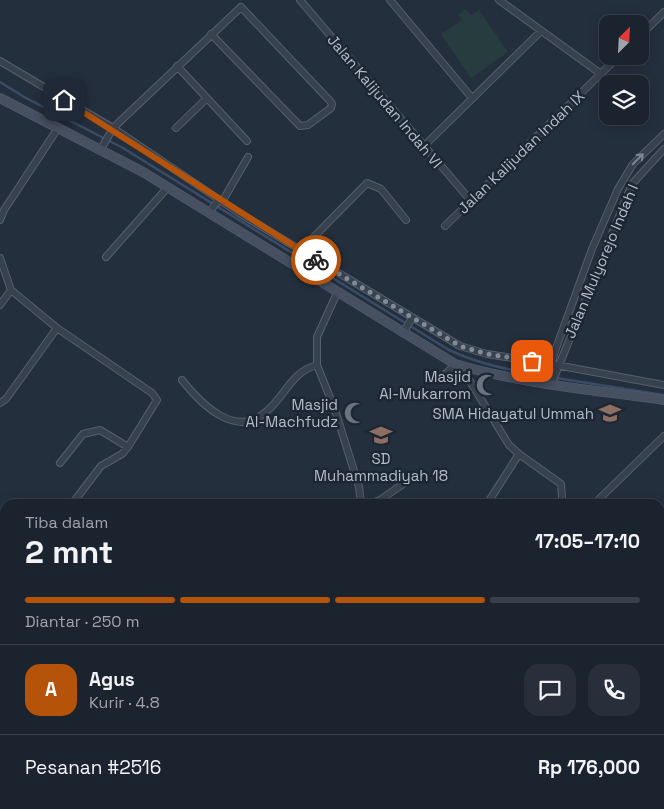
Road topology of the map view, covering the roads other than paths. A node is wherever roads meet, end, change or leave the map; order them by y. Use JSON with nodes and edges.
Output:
{"nodes":[{"id":1,"x":300,"y":0,"type":"edge"},
{"id":2,"x":390,"y":0,"type":"edge"},
{"id":3,"x":499,"y":0,"type":"edge"},
{"id":4,"x":664,"y":12,"type":"edge"},
{"id":5,"x":649,"y":27,"type":"edge"},
{"id":6,"x":541,"y":31,"type":"junction"},
{"id":7,"x":211,"y":34,"type":"junction"},
{"id":8,"x":0,"y":61,"type":"edge"},
{"id":9,"x":610,"y":65,"type":"edge"},
{"id":10,"x":177,"y":66,"type":"junction"},
{"id":11,"x":601,"y":74,"type":"junction"},
{"id":12,"x":207,"y":98,"type":"junction"},
{"id":13,"x":472,"y":98,"type":"junction"},
{"id":14,"x":1,"y":99,"type":"edge"},
{"id":15,"x":176,"y":128,"type":"dead end"},
{"id":16,"x":112,"y":130,"type":"junction"},
{"id":17,"x":56,"y":131,"type":"junction"},
{"id":18,"x":664,"y":134,"type":"edge"},
{"id":19,"x":247,"y":141,"type":"dead end"},
{"id":20,"x":103,"y":146,"type":"junction"},
{"id":21,"x":424,"y":146,"type":"junction"},
{"id":22,"x":664,"y":149,"type":"edge"},
{"id":23,"x":248,"y":156,"type":"dead end"},
{"id":24,"x":168,"y":187,"type":"junction"},
{"id":25,"x":219,"y":201,"type":"junction"},
{"id":26,"x":471,"y":201,"type":"junction"},
{"id":27,"x":210,"y":211,"type":"junction"},
{"id":28,"x":0,"y":220,"type":"edge"},
{"id":29,"x":406,"y":220,"type":"dead end"},
{"id":30,"x":445,"y":226,"type":"dead end"},
{"id":31,"x":592,"y":250,"type":"junction"},
{"id":32,"x":300,"y":251,"type":"junction"},
{"id":33,"x":603,"y":254,"type":"junction"},
{"id":34,"x":106,"y":257,"type":"dead end"},
{"id":35,"x":0,"y":258,"type":"edge"},
{"id":36,"x":292,"y":263,"type":"junction"},
{"id":37,"x":350,"y":282,"type":"junction"},
{"id":38,"x":10,"y":290,"type":"junction"},
{"id":39,"x":341,"y":293,"type":"junction"},
{"id":40,"x":0,"y":305,"type":"edge"},
{"id":41,"x":411,"y":319,"type":"junction"},
{"id":42,"x":57,"y":328,"type":"junction"},
{"id":43,"x":404,"y":331,"type":"junction"},
{"id":44,"x":317,"y":365,"type":"junction"},
{"id":45,"x":457,"y":365,"type":"junction"},
{"id":46,"x":554,"y":366,"type":"junction"},
{"id":47,"x":441,"y":379,"type":"dead end"},
{"id":48,"x":182,"y":380,"type":"dead end"},
{"id":49,"x":550,"y":381,"type":"junction"},
{"id":50,"x":664,"y":385,"type":"edge"},
{"id":51,"x":664,"y":400,"type":"edge"},
{"id":52,"x":1,"y":403,"type":"edge"},
{"id":53,"x":664,"y":436,"type":"edge"},
{"id":54,"x":128,"y":447,"type":"junction"},
{"id":55,"x":519,"y":454,"type":"junction"},
{"id":56,"x":60,"y":463,"type":"dead end"},
{"id":57,"x":406,"y":482,"type":"dead end"},
{"id":58,"x":562,"y":497,"type":"dead end"},
{"id":59,"x":76,"y":499,"type":"edge"},
{"id":60,"x":360,"y":499,"type":"edge"},
{"id":61,"x":381,"y":499,"type":"edge"},
{"id":62,"x":490,"y":499,"type":"edge"},
{"id":63,"x":599,"y":499,"type":"edge"}],
"edges":[{"from":1,"to":21,"type":"street","name":"Jalan Kalijudan Indah VI"},
{"from":2,"to":13,"type":"street"},
{"from":3,"to":6,"type":"street"},
{"from":4,"to":5,"type":"street"},
{"from":6,"to":11,"type":"street"},
{"from":6,"to":13,"type":"street"},
{"from":7,"to":7,"type":"street"},
{"from":7,"to":10,"type":"street"},
{"from":8,"to":16,"type":"street"},
{"from":9,"to":11,"type":"street","name":"Jalan Kalijudan Indah IX"},
{"from":10,"to":12,"type":"street"},
{"from":10,"to":16,"type":"street"},
{"from":11,"to":26,"type":"street","name":"Jalan Kalijudan Indah IX"},
{"from":12,"to":15,"type":"street"},
{"from":12,"to":19,"type":"street"},
{"from":13,"to":21,"type":"street"},
{"from":14,"to":17,"type":"main road"},
{"from":16,"to":20,"type":"street"},
{"from":16,"to":25,"type":"street"},
{"from":17,"to":20,"type":"main road"},
{"from":17,"to":28,"type":"street"},
{"from":31,"to":18,"type":"street","one_way":true},
{"from":20,"to":24,"type":"main road"},
{"from":21,"to":26,"type":"street","name":"Jalan Kalijudan Indah VI"},
{"from":22,"to":33,"type":"street","name":"Jalan Mulyorejo Indah I"},
{"from":23,"to":25,"type":"street"},
{"from":24,"to":27,"type":"main road"},
{"from":24,"to":34,"type":"street"},
{"from":25,"to":27,"type":"street"},
{"from":25,"to":32,"type":"street"},
{"from":26,"to":30,"type":"street","name":"Jalan Kalijudan Indah IX"},
{"from":27,"to":36,"type":"main road"},
{"from":29,"to":32,"type":"street"},
{"from":31,"to":33,"type":"street"},
{"from":31,"to":46,"type":"street"},
{"from":32,"to":36,"type":"street"},
{"from":32,"to":37,"type":"street"},
{"from":33,"to":46,"type":"street","name":"Jalan Mulyorejo Indah I"},
{"from":35,"to":38,"type":"street"},
{"from":36,"to":39,"type":"main road"},
{"from":37,"to":39,"type":"street"},
{"from":37,"to":41,"type":"street"},
{"from":38,"to":40,"type":"street"},
{"from":38,"to":42,"type":"street"},
{"from":39,"to":43,"type":"main road"},
{"from":39,"to":44,"type":"street"},
{"from":41,"to":43,"type":"street"},
{"from":41,"to":46,"type":"street"},
{"from":42,"to":52,"type":"street"},
{"from":42,"to":54,"type":"street"},
{"from":43,"to":45,"type":"main road"},
{"from":44,"to":48,"type":"street"},
{"from":44,"to":60,"type":"street"},
{"from":45,"to":47,"type":"street"},
{"from":45,"to":49,"type":"main road"},
{"from":45,"to":55,"type":"street"},
{"from":46,"to":49,"type":"street"},
{"from":46,"to":50,"type":"street"},
{"from":49,"to":51,"type":"main road"},
{"from":53,"to":63,"type":"street"},
{"from":54,"to":56,"type":"street"},
{"from":54,"to":59,"type":"street"},
{"from":55,"to":58,"type":"street"},
{"from":55,"to":62,"type":"street"},
{"from":57,"to":61,"type":"street"}]}
